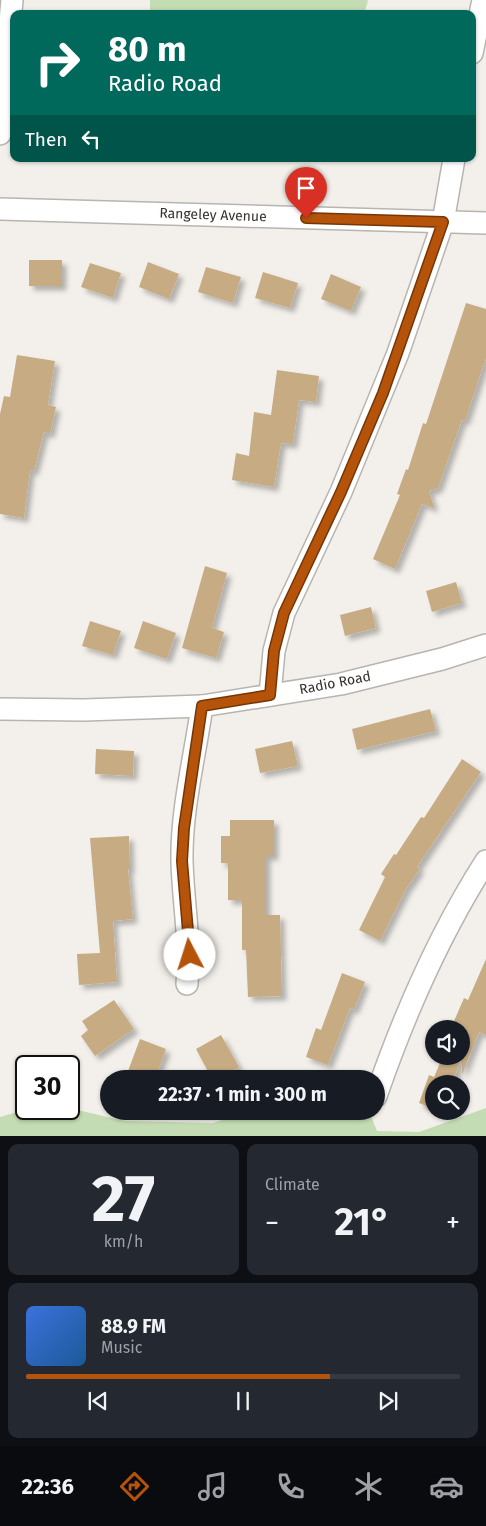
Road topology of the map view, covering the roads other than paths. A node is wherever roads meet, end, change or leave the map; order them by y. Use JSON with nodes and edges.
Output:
{"nodes":[{"id":1,"x":483,"y":0,"type":"edge"},
{"id":2,"x":10,"y":22,"type":"edge"},
{"id":3,"x":476,"y":33,"type":"edge"},
{"id":4,"x":0,"y":134,"type":"edge"},
{"id":5,"x":453,"y":162,"type":"edge"},
{"id":6,"x":0,"y":209,"type":"edge"},
{"id":7,"x":443,"y":222,"type":"junction"},
{"id":8,"x":486,"y":223,"type":"edge"},
{"id":9,"x":486,"y":645,"type":"edge"},
{"id":10,"x":270,"y":695,"type":"junction"},
{"id":11,"x":202,"y":706,"type":"junction"},
{"id":12,"x":0,"y":709,"type":"edge"},
{"id":13,"x":486,"y":861,"type":"edge"},
{"id":14,"x":187,"y":984,"type":"dead end"},
{"id":15,"x":385,"y":1071,"type":"edge"}],
"edges":[{"from":1,"to":3,"type":"street"},
{"from":2,"to":4,"type":"street"},
{"from":5,"to":7,"type":"street"},
{"from":6,"to":7,"type":"street","name":"Rangeley Avenue"},
{"from":7,"to":8,"type":"street","name":"Rangeley Avenue"},
{"from":7,"to":10,"type":"street"},
{"from":9,"to":10,"type":"street","name":"Radio Road"},
{"from":10,"to":11,"type":"street","name":"Radio Road"},
{"from":11,"to":12,"type":"street","name":"Radio Road"},
{"from":11,"to":14,"type":"street"},
{"from":13,"to":15,"type":"street"}]}
